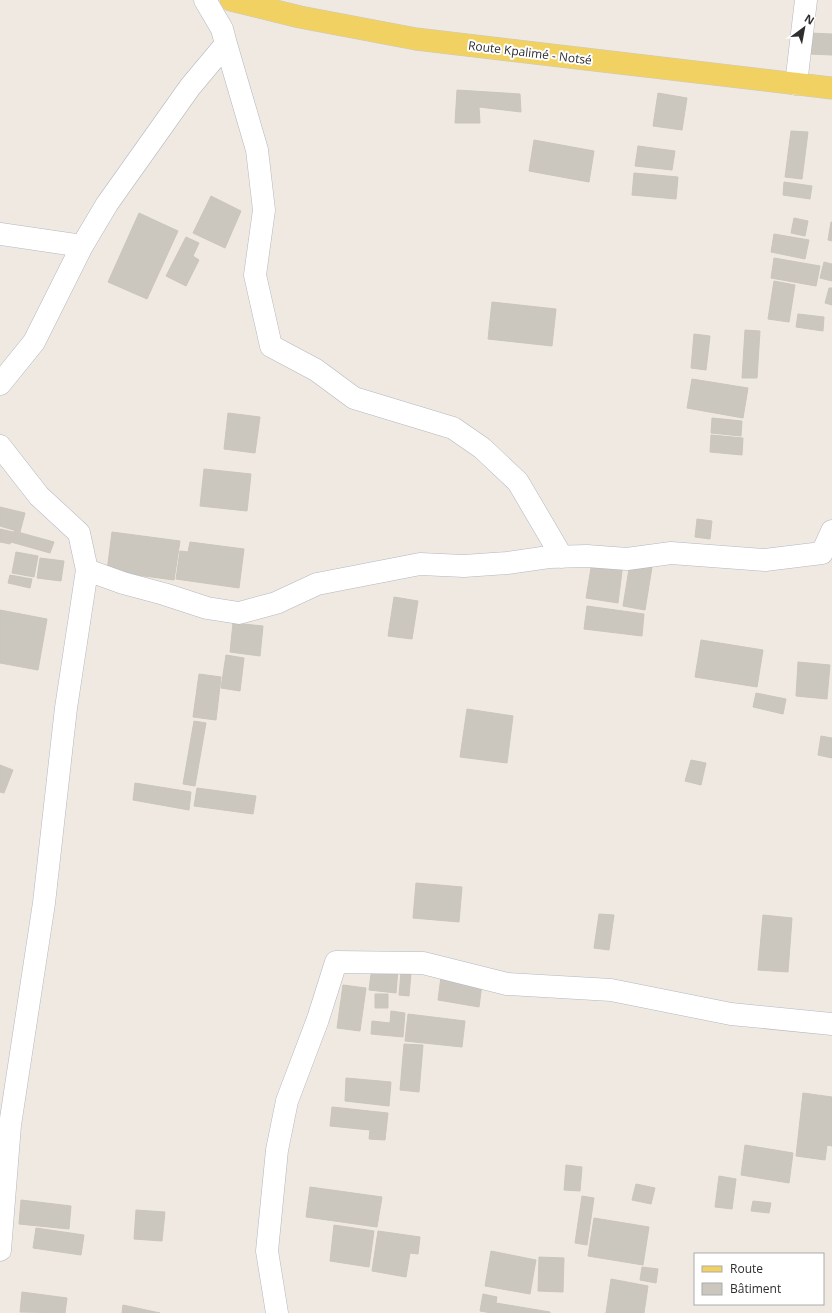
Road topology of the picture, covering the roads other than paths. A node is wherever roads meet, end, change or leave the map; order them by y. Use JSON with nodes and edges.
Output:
{"nodes":[{"id":1,"x":205,"y":0,"type":"edge"},
{"id":2,"x":231,"y":0,"type":"edge"},
{"id":3,"x":806,"y":0,"type":"edge"},
{"id":4,"x":226,"y":44,"type":"junction"},
{"id":5,"x":796,"y":84,"type":"junction"},
{"id":6,"x":832,"y":88,"type":"edge"},
{"id":7,"x":0,"y":234,"type":"edge"},
{"id":8,"x":82,"y":246,"type":"junction"},
{"id":9,"x":0,"y":384,"type":"edge"},
{"id":10,"x":0,"y":446,"type":"edge"},
{"id":11,"x":832,"y":531,"type":"edge"},
{"id":12,"x":562,"y":557,"type":"junction"},
{"id":13,"x":87,"y":570,"type":"junction"},
{"id":14,"x":832,"y":1024,"type":"edge"},
{"id":15,"x":0,"y":1250,"type":"edge"},
{"id":16,"x":277,"y":1313,"type":"edge"}],
"edges":[{"from":1,"to":4,"type":"street"},
{"from":2,"to":5,"type":"main road","name":"Route Kpalimé - Notsé"},
{"from":3,"to":5,"type":"street"},
{"from":4,"to":8,"type":"street"},
{"from":4,"to":12,"type":"street"},
{"from":5,"to":6,"type":"main road","name":"Route Kpalimé - Notsé"},
{"from":7,"to":8,"type":"street"},
{"from":8,"to":9,"type":"street"},
{"from":10,"to":13,"type":"street"},
{"from":11,"to":12,"type":"street"},
{"from":12,"to":13,"type":"street"},
{"from":13,"to":15,"type":"street"},
{"from":14,"to":16,"type":"street"}]}
